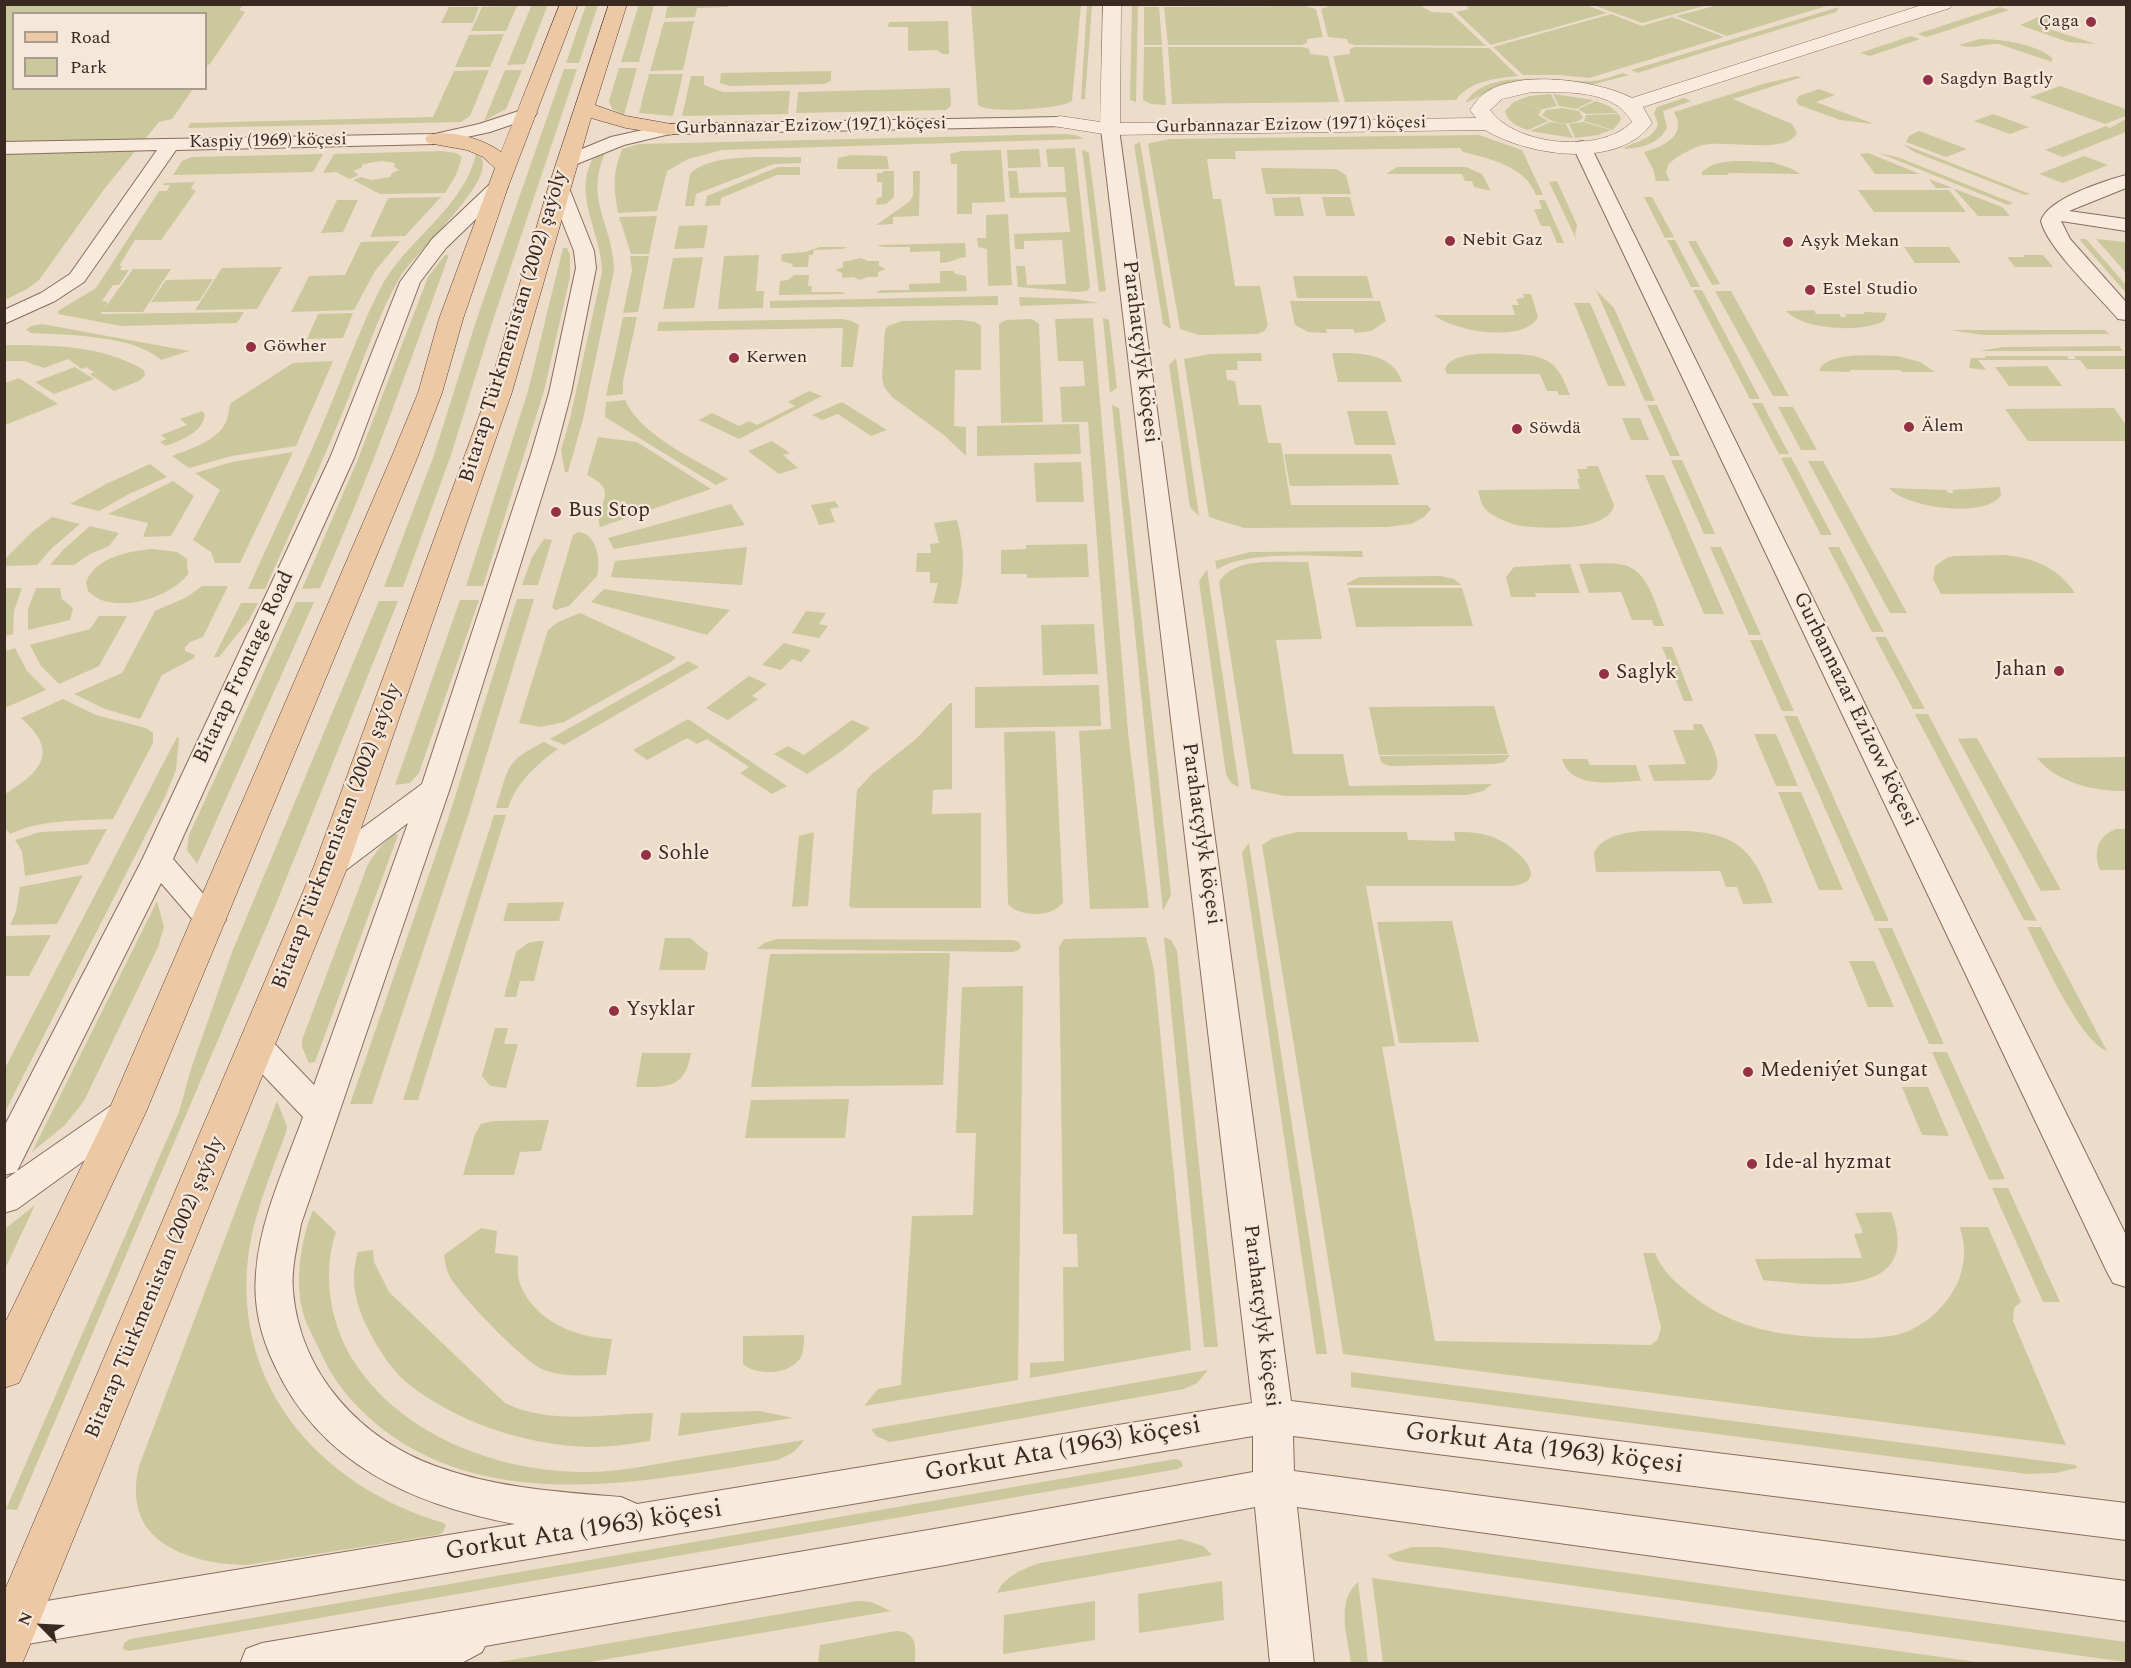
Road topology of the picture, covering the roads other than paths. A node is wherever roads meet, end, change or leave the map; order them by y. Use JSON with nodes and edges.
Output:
{"nodes":[{"id":1,"x":569,"y":4,"type":"edge"},
{"id":2,"x":618,"y":4,"type":"edge"},
{"id":3,"x":1112,"y":4,"type":"edge"},
{"id":4,"x":1888,"y":4,"type":"edge"},
{"id":5,"x":1944,"y":4,"type":"edge"},
{"id":6,"x":1758,"y":45,"type":"dead end"},
{"id":7,"x":1635,"y":83,"type":"dead end"},
{"id":8,"x":1602,"y":93,"type":"junction"},
{"id":9,"x":1630,"y":105,"type":"junction"},
{"id":10,"x":585,"y":108,"type":"junction"},
{"id":11,"x":528,"y":113,"type":"junction"},
{"id":12,"x":1484,"y":117,"type":"junction"},
{"id":13,"x":1060,"y":122,"type":"joint"},
{"id":14,"x":1109,"y":122,"type":"junction"},
{"id":15,"x":670,"y":129,"type":"junction"},
{"id":16,"x":435,"y":139,"type":"junction"},
{"id":17,"x":171,"y":144,"type":"junction"},
{"id":18,"x":1582,"y":147,"type":"junction"},
{"id":19,"x":4,"y":148,"type":"edge"},
{"id":20,"x":563,"y":175,"type":"junction"},
{"id":21,"x":502,"y":177,"type":"junction"},
{"id":22,"x":2127,"y":181,"type":"edge"},
{"id":23,"x":2053,"y":213,"type":"junction"},
{"id":24,"x":2127,"y":225,"type":"edge"},
{"id":25,"x":2127,"y":314,"type":"edge"},
{"id":26,"x":4,"y":318,"type":"edge"},
{"id":27,"x":435,"y":788,"type":"junction"},
{"id":28,"x":157,"y":860,"type":"junction"},
{"id":29,"x":331,"y":866,"type":"junction"},
{"id":30,"x":210,"y":920,"type":"junction"},
{"id":31,"x":257,"y":1047,"type":"junction"},
{"id":32,"x":127,"y":1112,"type":"junction"},
{"id":33,"x":322,"y":1115,"type":"junction"},
{"id":34,"x":4,"y":1162,"type":"edge"},
{"id":35,"x":4,"y":1199,"type":"edge"},
{"id":36,"x":2127,"y":1272,"type":"edge"},
{"id":37,"x":4,"y":1370,"type":"edge"},
{"id":38,"x":1273,"y":1416,"type":"junction"},
{"id":39,"x":1274,"y":1486,"type":"junction"},
{"id":40,"x":674,"y":1518,"type":"junction"},
{"id":41,"x":2127,"y":1522,"type":"edge"},
{"id":42,"x":2127,"y":1601,"type":"edge"},
{"id":43,"x":497,"y":1623,"type":"junction"},
{"id":44,"x":8,"y":1635,"type":"edge"},
{"id":45,"x":262,"y":1664,"type":"edge"},
{"id":46,"x":414,"y":1664,"type":"edge"},
{"id":47,"x":1292,"y":1664,"type":"edge"}],
"edges":[{"from":1,"to":11,"type":"main road"},
{"from":2,"to":10,"type":"main road","name":"Bitarap Türkmenistan (2002) şaýoly"},
{"from":3,"to":14,"type":"street","name":"Parahatçylyk köçesi"},
{"from":4,"to":6,"type":"street"},
{"from":5,"to":9,"type":"street"},
{"from":7,"to":8,"type":"street"},
{"from":8,"to":9,"type":"street"},
{"from":8,"to":12,"type":"street"},
{"from":9,"to":18,"type":"street"},
{"from":10,"to":15,"type":"main road"},
{"from":10,"to":20,"type":"main road","name":"Bitarap Türkmenistan (2002) şaýoly"},
{"from":11,"to":16,"type":"street","name":"Kaspiy (1969) köçesi"},
{"from":11,"to":21,"type":"main road"},
{"from":12,"to":14,"type":"street","name":"Gurbannazar Ezizow (1971) köçesi"},
{"from":12,"to":18,"type":"street"},
{"from":13,"to":14,"type":"street","name":"Gurbannazar Ezizow (1971) köçesi"},
{"from":13,"to":15,"type":"street","name":"Gurbannazar Ezizow (1971) köçesi"},
{"from":14,"to":38,"type":"street","name":"Parahatçylyk köçesi"},
{"from":15,"to":20,"type":"street","name":"Gurbannazar Ezizow (1971) köçesi"},
{"from":16,"to":17,"type":"street","name":"Kaspiy (1969) köçesi"},
{"from":16,"to":21,"type":"main road"},
{"from":17,"to":19,"type":"street","name":"Kaspiy (1969) köçesi"},
{"from":17,"to":26,"type":"street"},
{"from":18,"to":36,"type":"street","name":"Gurbannazar Ezizow köçesi"},
{"from":20,"to":27,"type":"street"},
{"from":20,"to":29,"type":"main road","name":"Bitarap Türkmenistan (2002) şaýoly"},
{"from":21,"to":28,"type":"street","name":"Bitarap Frontage Road"},
{"from":21,"to":30,"type":"main road"},
{"from":22,"to":23,"type":"street"},
{"from":23,"to":24,"type":"street"},
{"from":23,"to":25,"type":"street"},
{"from":27,"to":29,"type":"street"},
{"from":27,"to":33,"type":"street"},
{"from":28,"to":30,"type":"street"},
{"from":28,"to":34,"type":"street","name":"Bitarap Frontage Road"},
{"from":29,"to":31,"type":"main road","name":"Bitarap Türkmenistan (2002) şaýoly"},
{"from":30,"to":32,"type":"main road"},
{"from":31,"to":33,"type":"street"},
{"from":31,"to":44,"type":"main road","name":"Bitarap Türkmenistan (2002) şaýoly"},
{"from":32,"to":35,"type":"street"},
{"from":32,"to":37,"type":"main road"},
{"from":33,"to":40,"type":"street"},
{"from":38,"to":39,"type":"street","name":"Parahatçylyk köçesi"},
{"from":38,"to":40,"type":"street","name":"Gorkut Ata (1963) köçesi"},
{"from":38,"to":41,"type":"street","name":"Gorkut Ata (1963) köçesi"},
{"from":39,"to":42,"type":"street"},
{"from":39,"to":43,"type":"street"},
{"from":39,"to":47,"type":"street","name":"Parahatçylyk köçesi"},
{"from":40,"to":44,"type":"street","name":"Gorkut Ata (1963) köçesi"},
{"from":43,"to":45,"type":"street"},
{"from":43,"to":46,"type":"street"}]}
